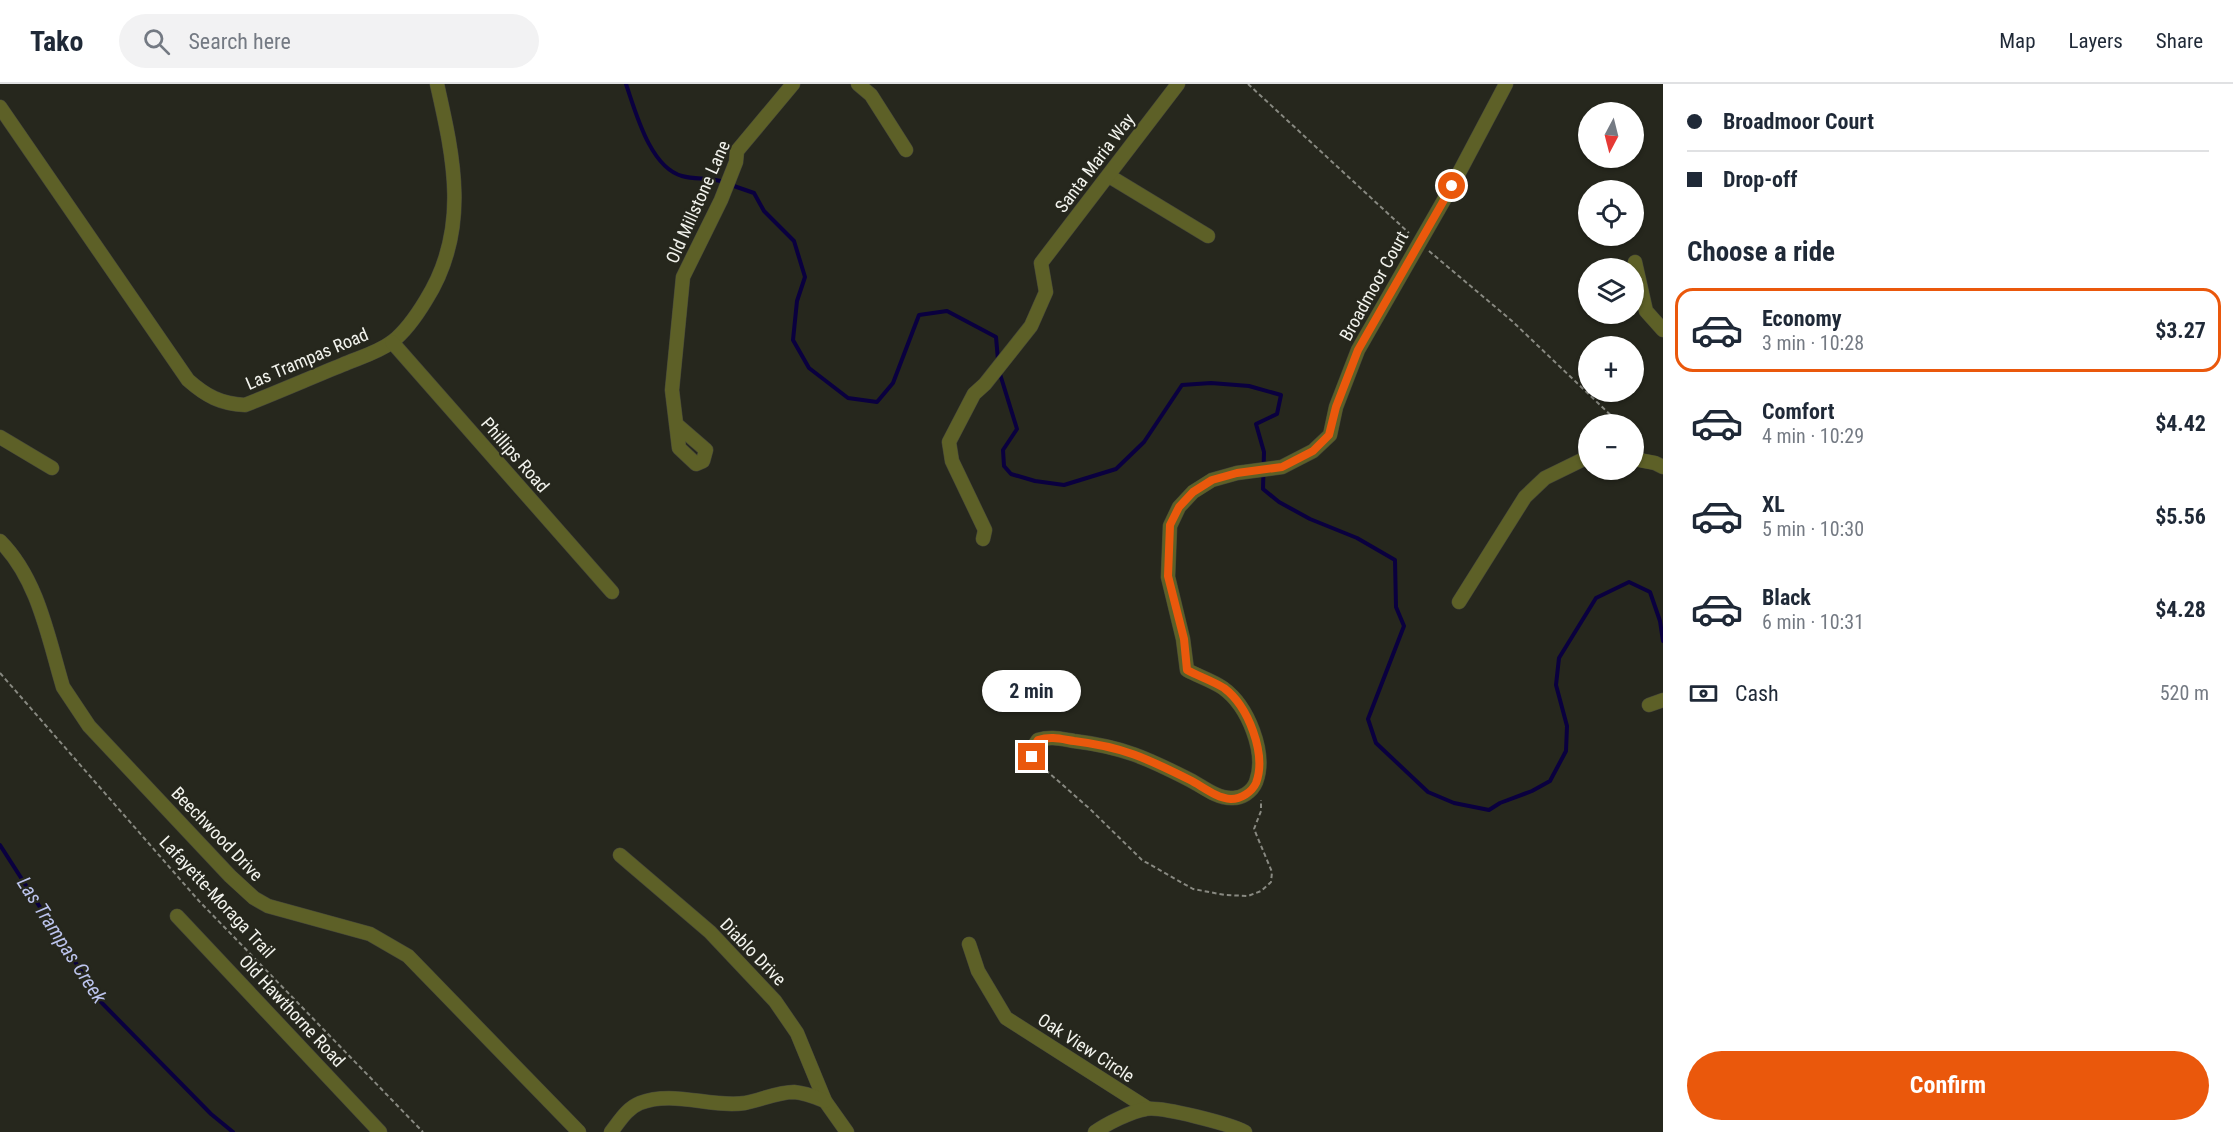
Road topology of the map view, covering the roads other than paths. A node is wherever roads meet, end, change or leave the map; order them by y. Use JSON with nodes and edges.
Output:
{"nodes":[{"id":1,"x":437,"y":84,"type":"edge"},
{"id":2,"x":793,"y":84,"type":"edge"},
{"id":3,"x":858,"y":84,"type":"edge"},
{"id":4,"x":1178,"y":84,"type":"edge"},
{"id":5,"x":1506,"y":84,"type":"edge"},
{"id":6,"x":0,"y":107,"type":"edge"},
{"id":7,"x":906,"y":150,"type":"dead end"},
{"id":8,"x":1109,"y":176,"type":"junction"},
{"id":9,"x":1208,"y":236,"type":"dead end"},
{"id":10,"x":1644,"y":302,"type":"edge"},
{"id":11,"x":1663,"y":330,"type":"edge"},
{"id":12,"x":392,"y":342,"type":"junction"},
{"id":13,"x":675,"y":424,"type":"dead end"},
{"id":14,"x":0,"y":437,"type":"edge"},
{"id":15,"x":1644,"y":461,"type":"edge"},
{"id":16,"x":1578,"y":462,"type":"edge"},
{"id":17,"x":1663,"y":467,"type":"edge"},
{"id":18,"x":52,"y":468,"type":"dead end"},
{"id":19,"x":983,"y":539,"type":"dead end"},
{"id":20,"x":0,"y":541,"type":"edge"},
{"id":21,"x":612,"y":592,"type":"dead end"},
{"id":22,"x":1460,"y":602,"type":"dead end"},
{"id":23,"x":1663,"y":700,"type":"edge"},
{"id":24,"x":1649,"y":705,"type":"dead end"},
{"id":25,"x":1032,"y":757,"type":"road end"},
{"id":26,"x":620,"y":855,"type":"dead end"},
{"id":27,"x":177,"y":916,"type":"dead end"},
{"id":28,"x":969,"y":944,"type":"dead end"},
{"id":29,"x":825,"y":1101,"type":"junction"},
{"id":30,"x":1147,"y":1108,"type":"junction"},
{"id":31,"x":380,"y":1132,"type":"edge"},
{"id":32,"x":579,"y":1132,"type":"edge"},
{"id":33,"x":611,"y":1132,"type":"edge"},
{"id":34,"x":847,"y":1132,"type":"edge"},
{"id":35,"x":1095,"y":1132,"type":"edge"},
{"id":36,"x":1245,"y":1132,"type":"edge"}],
"edges":[{"from":1,"to":12,"type":"street","name":"Las Trampas Road"},
{"from":2,"to":13,"type":"street","name":"Old Millstone Lane"},
{"from":3,"to":7,"type":"street"},
{"from":4,"to":8,"type":"street","name":"Santa Maria Way"},
{"from":5,"to":25,"type":"street","name":"Broadmoor Court"},
{"from":6,"to":12,"type":"street","name":"Las Trampas Road"},
{"from":8,"to":9,"type":"street"},
{"from":8,"to":19,"type":"street","name":"Santa Maria Way"},
{"from":10,"to":11,"type":"street"},
{"from":12,"to":21,"type":"street","name":"Phillips Road"},
{"from":14,"to":18,"type":"street"},
{"from":15,"to":17,"type":"street"},
{"from":16,"to":22,"type":"street"},
{"from":20,"to":32,"type":"street","name":"Beechwood Drive"},
{"from":23,"to":24,"type":"street"},
{"from":26,"to":29,"type":"street","name":"Diablo Drive"},
{"from":27,"to":31,"type":"street","name":"Old Hawthorne Road"},
{"from":28,"to":30,"type":"street","name":"Oak View Circle"},
{"from":29,"to":33,"type":"street"},
{"from":29,"to":34,"type":"street","name":"Diablo Drive"},
{"from":30,"to":35,"type":"street"},
{"from":30,"to":36,"type":"street"}]}
